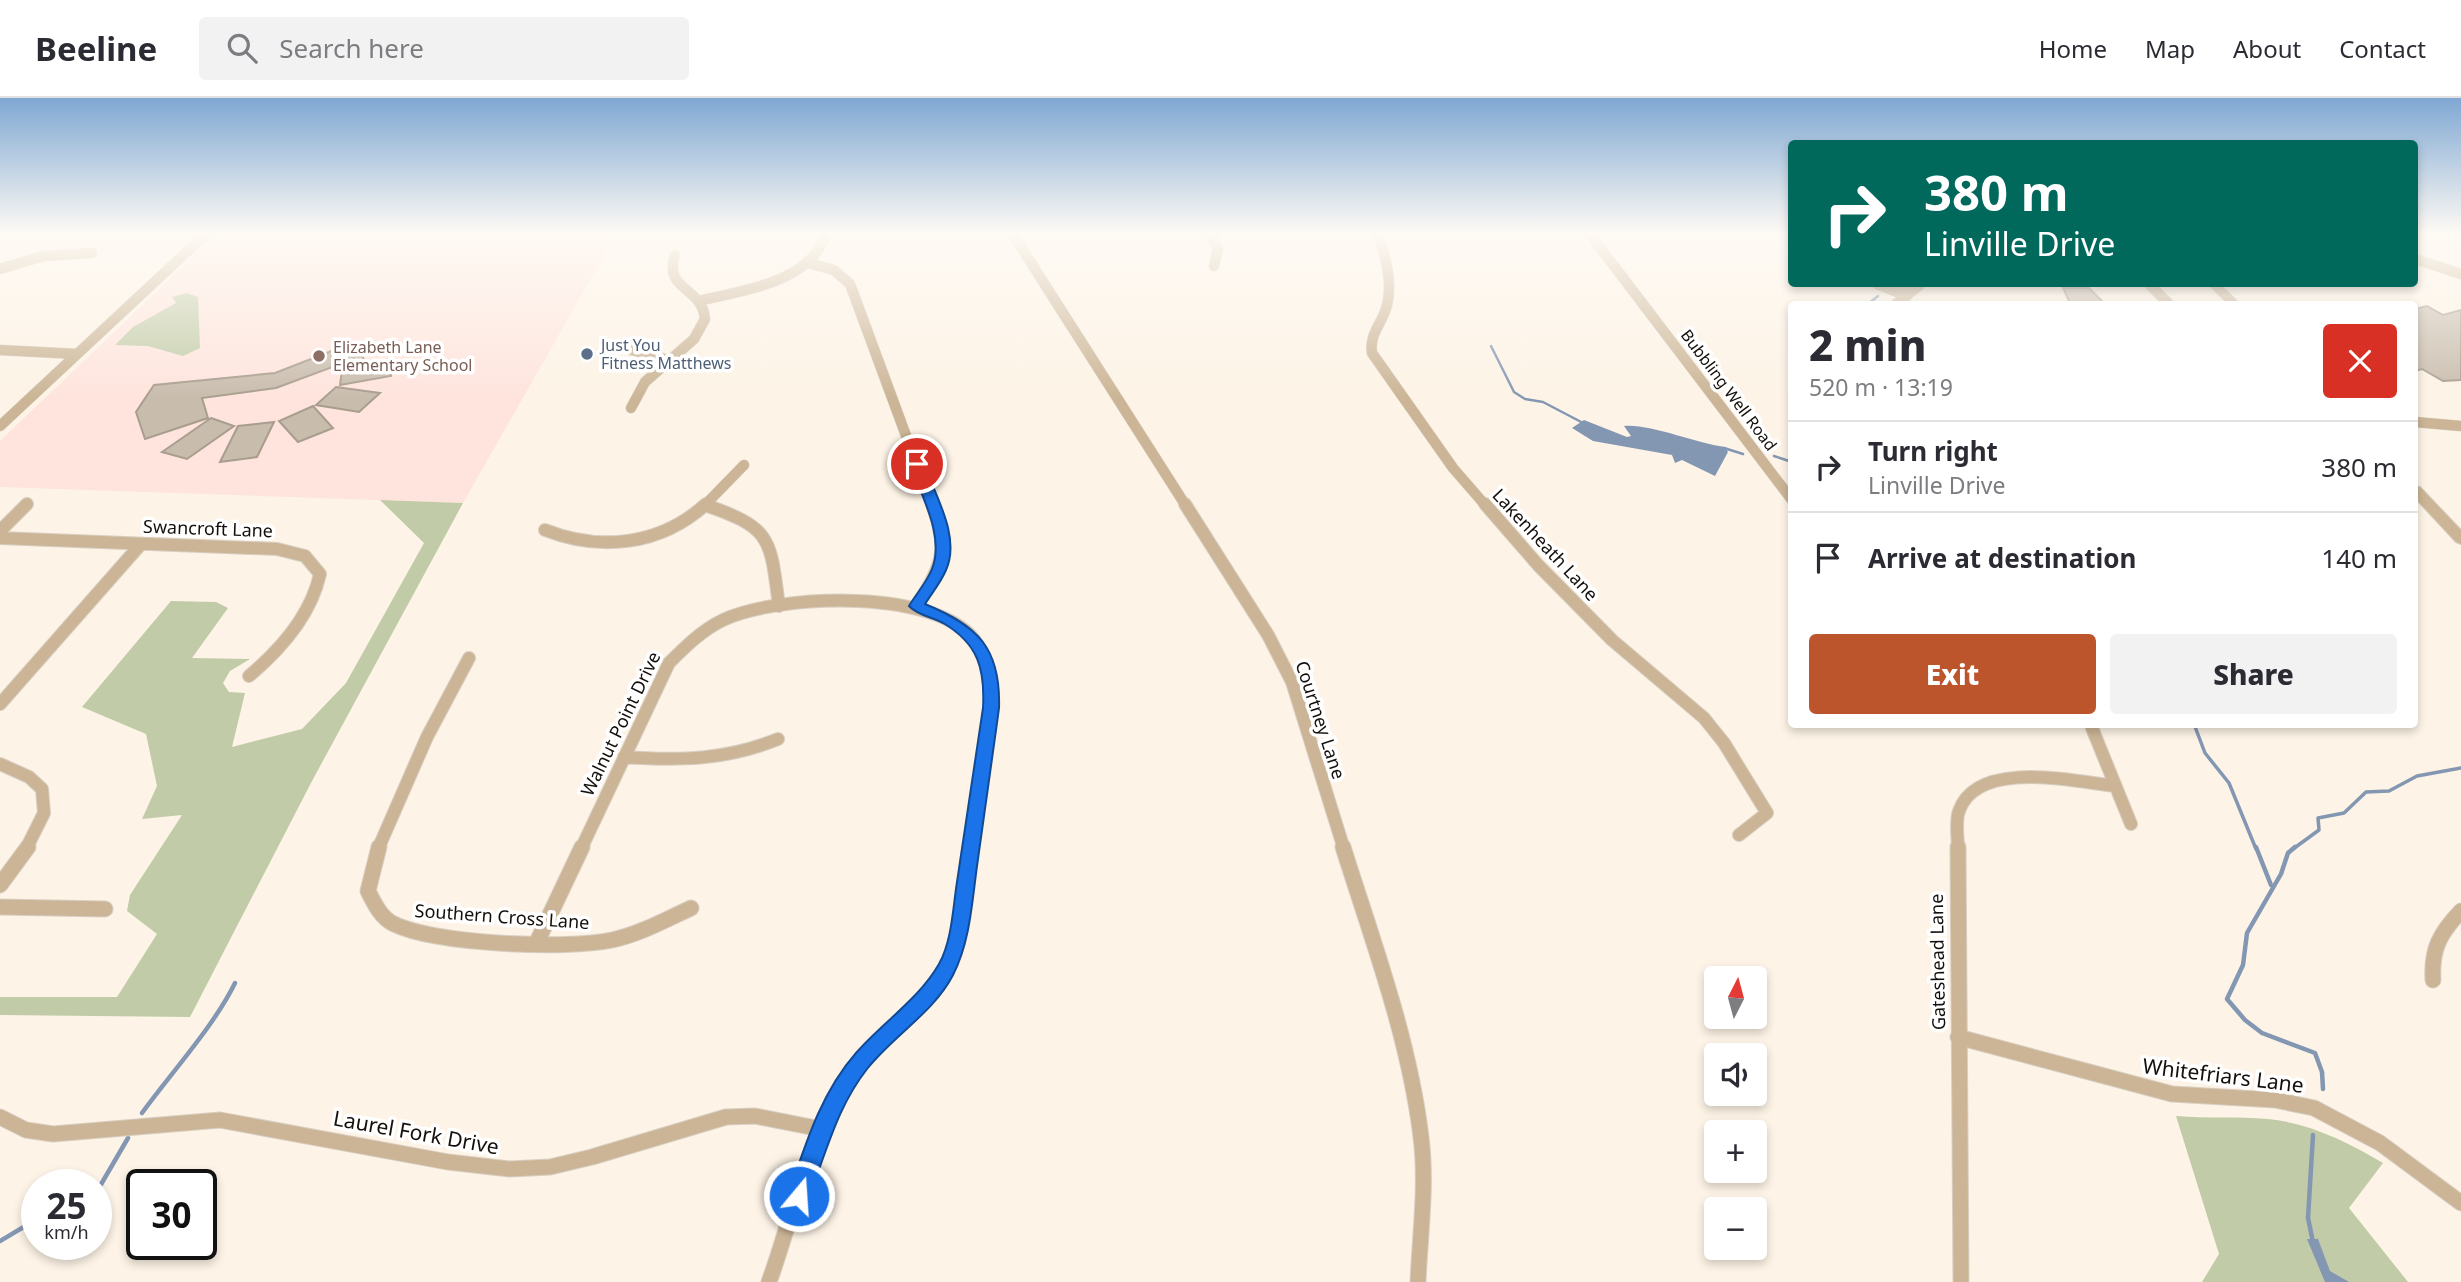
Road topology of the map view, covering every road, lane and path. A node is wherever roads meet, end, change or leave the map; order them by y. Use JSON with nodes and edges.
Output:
{"nodes":[{"id":1,"x":148,"y":288,"type":"edge"},
{"id":2,"x":685,"y":288,"type":"edge"},
{"id":3,"x":744,"y":288,"type":"edge"},
{"id":4,"x":852,"y":288,"type":"edge"},
{"id":5,"x":1047,"y":288,"type":"edge"},
{"id":6,"x":1387,"y":288,"type":"edge"},
{"id":7,"x":1631,"y":288,"type":"edge"},
{"id":8,"x":2153,"y":288,"type":"edge"},
{"id":9,"x":2218,"y":288,"type":"edge"},
{"id":10,"x":1914,"y":289,"type":"edge"},
{"id":11,"x":699,"y":300,"type":"junction"},
{"id":12,"x":1900,"y":301,"type":"edge"},
{"id":13,"x":2166,"y":301,"type":"edge"},
{"id":14,"x":2231,"y":301,"type":"edge"},
{"id":15,"x":0,"y":350,"type":"edge"},
{"id":16,"x":631,"y":350,"type":"dead end"},
{"id":17,"x":77,"y":354,"type":"junction"},
{"id":18,"x":669,"y":360,"type":"junction"},
{"id":19,"x":631,"y":408,"type":"dead end"},
{"id":20,"x":2418,"y":422,"type":"edge"},
{"id":21,"x":0,"y":426,"type":"edge"},
{"id":22,"x":2461,"y":426,"type":"edge"},
{"id":23,"x":744,"y":465,"type":"dead end"},
{"id":24,"x":2418,"y":494,"type":"edge"},
{"id":25,"x":1788,"y":495,"type":"edge"},
{"id":26,"x":27,"y":503,"type":"dead end"},
{"id":27,"x":705,"y":505,"type":"junction"},
{"id":28,"x":545,"y":530,"type":"dead end"},
{"id":29,"x":0,"y":531,"type":"edge"},
{"id":30,"x":0,"y":538,"type":"edge"},
{"id":31,"x":2461,"y":539,"type":"edge"},
{"id":32,"x":141,"y":544,"type":"junction"},
{"id":33,"x":779,"y":606,"type":"junction"},
{"id":34,"x":916,"y":606,"type":"junction"},
{"id":35,"x":469,"y":658,"type":"dead end"},
{"id":36,"x":249,"y":676,"type":"dead end"},
{"id":37,"x":0,"y":704,"type":"edge"},
{"id":38,"x":2092,"y":728,"type":"dead end"},
{"id":39,"x":778,"y":739,"type":"dead end"},
{"id":40,"x":625,"y":757,"type":"junction"},
{"id":41,"x":0,"y":765,"type":"edge"},
{"id":42,"x":2114,"y":786,"type":"junction"},
{"id":43,"x":2131,"y":824,"type":"dead end"},
{"id":44,"x":1739,"y":835,"type":"dead end"},
{"id":45,"x":0,"y":886,"type":"edge"},
{"id":46,"x":0,"y":907,"type":"edge"},
{"id":47,"x":691,"y":908,"type":"dead end"},
{"id":48,"x":105,"y":909,"type":"dead end"},
{"id":49,"x":2461,"y":911,"type":"edge"},
{"id":50,"x":537,"y":942,"type":"junction"},
{"id":51,"x":2433,"y":980,"type":"dead end"},
{"id":52,"x":1958,"y":1037,"type":"junction"},
{"id":53,"x":0,"y":1117,"type":"edge"},
{"id":54,"x":821,"y":1129,"type":"junction"},
{"id":55,"x":2461,"y":1203,"type":"edge"},
{"id":56,"x":769,"y":1282,"type":"edge"},
{"id":57,"x":1418,"y":1282,"type":"edge"},
{"id":58,"x":1961,"y":1282,"type":"edge"}],
"edges":[{"from":1,"to":17,"type":"street"},
{"from":2,"to":11,"type":"street"},
{"from":3,"to":11,"type":"street"},
{"from":4,"to":34,"type":"street"},
{"from":5,"to":57,"type":"street","name":"Courtney Lane"},
{"from":6,"to":44,"type":"street","name":"Lakenheath Lane"},
{"from":7,"to":25,"type":"street","name":"Bubbling Well Road"},
{"from":8,"to":13,"type":"street"},
{"from":9,"to":14,"type":"street"},
{"from":10,"to":12,"type":"street"},
{"from":11,"to":18,"type":"street"},
{"from":15,"to":17,"type":"street"},
{"from":16,"to":18,"type":"street"},
{"from":17,"to":21,"type":"street"},
{"from":18,"to":19,"type":"street"},
{"from":20,"to":22,"type":"street"},
{"from":23,"to":27,"type":"street"},
{"from":24,"to":31,"type":"street"},
{"from":26,"to":29,"type":"street"},
{"from":27,"to":28,"type":"street"},
{"from":27,"to":33,"type":"street"},
{"from":30,"to":32,"type":"street","name":"Swancroft Lane"},
{"from":32,"to":36,"type":"street","name":"Swancroft Lane"},
{"from":32,"to":37,"type":"street"},
{"from":33,"to":34,"type":"street","name":"Walnut Point Drive"},
{"from":33,"to":40,"type":"street","name":"Walnut Point Drive"},
{"from":34,"to":54,"type":"street","name":"Walnut Point Drive"},
{"from":35,"to":50,"type":"street","name":"Southern Cross Lane"},
{"from":38,"to":42,"type":"street"},
{"from":39,"to":40,"type":"street"},
{"from":40,"to":50,"type":"street","name":"Walnut Point Drive"},
{"from":41,"to":45,"type":"street"},
{"from":42,"to":43,"type":"street"},
{"from":42,"to":52,"type":"street","name":"Gateshead Lane"},
{"from":46,"to":48,"type":"street"},
{"from":47,"to":50,"type":"street","name":"Southern Cross Lane"},
{"from":49,"to":51,"type":"street"},
{"from":52,"to":55,"type":"street","name":"Whitefriars Lane"},
{"from":52,"to":58,"type":"street","name":"Gateshead Lane"},
{"from":53,"to":54,"type":"street","name":"Laurel Fork Drive"},
{"from":54,"to":56,"type":"street","name":"Walnut Point Drive"}]}
